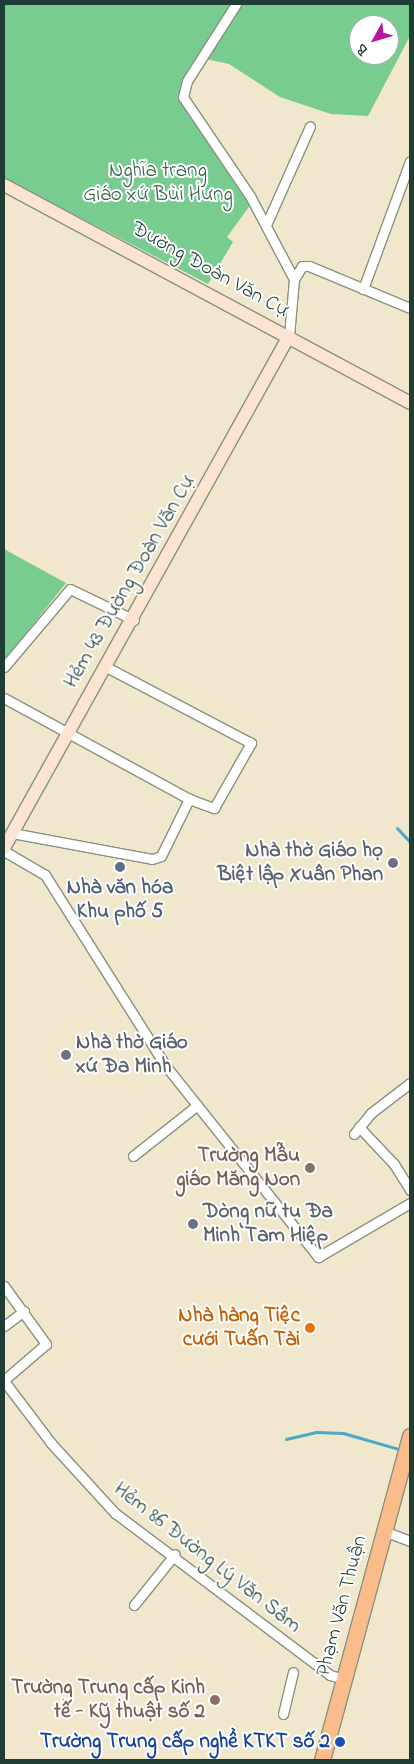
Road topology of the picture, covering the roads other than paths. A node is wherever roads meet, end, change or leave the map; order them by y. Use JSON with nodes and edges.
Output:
{"nodes":[{"id":1,"x":236,"y":4,"type":"edge"},
{"id":2,"x":310,"y":126,"type":"dead end"},
{"id":3,"x":410,"y":162,"type":"edge"},
{"id":4,"x":4,"y":185,"type":"edge"},
{"id":5,"x":266,"y":225,"type":"junction"},
{"id":6,"x":294,"y":279,"type":"junction"},
{"id":7,"x":363,"y":289,"type":"junction"},
{"id":8,"x":410,"y":308,"type":"edge"},
{"id":9,"x":289,"y":336,"type":"junction"},
{"id":10,"x":410,"y":403,"type":"edge"},
{"id":11,"x":134,"y":620,"type":"junction"},
{"id":12,"x":106,"y":666,"type":"junction"},
{"id":13,"x":4,"y":667,"type":"edge"},
{"id":14,"x":4,"y":698,"type":"edge"},
{"id":15,"x":67,"y":731,"type":"junction"},
{"id":16,"x":189,"y":799,"type":"junction"},
{"id":17,"x":12,"y":833,"type":"junction"},
{"id":18,"x":4,"y":849,"type":"edge"},
{"id":19,"x":410,"y":1083,"type":"edge"},
{"id":20,"x":195,"y":1107,"type":"junction"},
{"id":21,"x":133,"y":1156,"type":"dead end"},
{"id":22,"x":410,"y":1190,"type":"edge"},
{"id":23,"x":410,"y":1203,"type":"edge"},
{"id":24,"x":4,"y":1286,"type":"edge"},
{"id":25,"x":24,"y":1311,"type":"junction"},
{"id":26,"x":4,"y":1326,"type":"edge"},
{"id":27,"x":4,"y":1380,"type":"edge"},
{"id":28,"x":409,"y":1439,"type":"edge"},
{"id":29,"x":384,"y":1531,"type":"junction"},
{"id":30,"x":410,"y":1541,"type":"edge"},
{"id":31,"x":174,"y":1554,"type":"junction"},
{"id":32,"x":134,"y":1605,"type":"dead end"},
{"id":33,"x":293,"y":1672,"type":"dead end"},
{"id":34,"x":344,"y":1679,"type":"junction"},
{"id":35,"x":283,"y":1714,"type":"dead end"},
{"id":36,"x":322,"y":1760,"type":"edge"}],
"edges":[{"from":1,"to":5,"type":"street"},
{"from":2,"to":5,"type":"street"},
{"from":3,"to":7,"type":"street"},
{"from":4,"to":9,"type":"street","name":"Đường Đoàn Văn Cự"},
{"from":5,"to":6,"type":"street"},
{"from":6,"to":7,"type":"street"},
{"from":6,"to":9,"type":"street"},
{"from":7,"to":8,"type":"street"},
{"from":9,"to":10,"type":"street","name":"Đường Đoàn Văn Cự"},
{"from":9,"to":11,"type":"street","name":"Hẻm 43 Đường Đoàn Văn Cự"},
{"from":11,"to":12,"type":"street","name":"Hẻm 43 Đường Đoàn Văn Cự"},
{"from":11,"to":13,"type":"street"},
{"from":12,"to":15,"type":"street","name":"Hẻm 43 Đường Đoàn Văn Cự"},
{"from":12,"to":16,"type":"street"},
{"from":14,"to":15,"type":"street"},
{"from":15,"to":16,"type":"street"},
{"from":15,"to":17,"type":"street","name":"Hẻm 43 Đường Đoàn Văn Cự"},
{"from":16,"to":17,"type":"street"},
{"from":17,"to":18,"type":"street","name":"Hẻm 43 Đường Đoàn Văn Cự"},
{"from":18,"to":20,"type":"street"},
{"from":19,"to":22,"type":"street"},
{"from":20,"to":21,"type":"street"},
{"from":20,"to":23,"type":"street"},
{"from":24,"to":25,"type":"street"},
{"from":25,"to":26,"type":"street"},
{"from":25,"to":27,"type":"street"},
{"from":27,"to":31,"type":"street","name":"Hẻm 86 Đường Lý Văn Sâm"},
{"from":28,"to":29,"type":"main road","name":"Phạm Văn Thuận"},
{"from":29,"to":30,"type":"street"},
{"from":29,"to":34,"type":"main road","name":"Phạm Văn Thuận"},
{"from":31,"to":32,"type":"street"},
{"from":31,"to":34,"type":"street","name":"Hẻm 86 Đường Lý Văn Sâm"},
{"from":33,"to":35,"type":"street"},
{"from":34,"to":36,"type":"main road","name":"Phạm Văn Thuận"}]}
